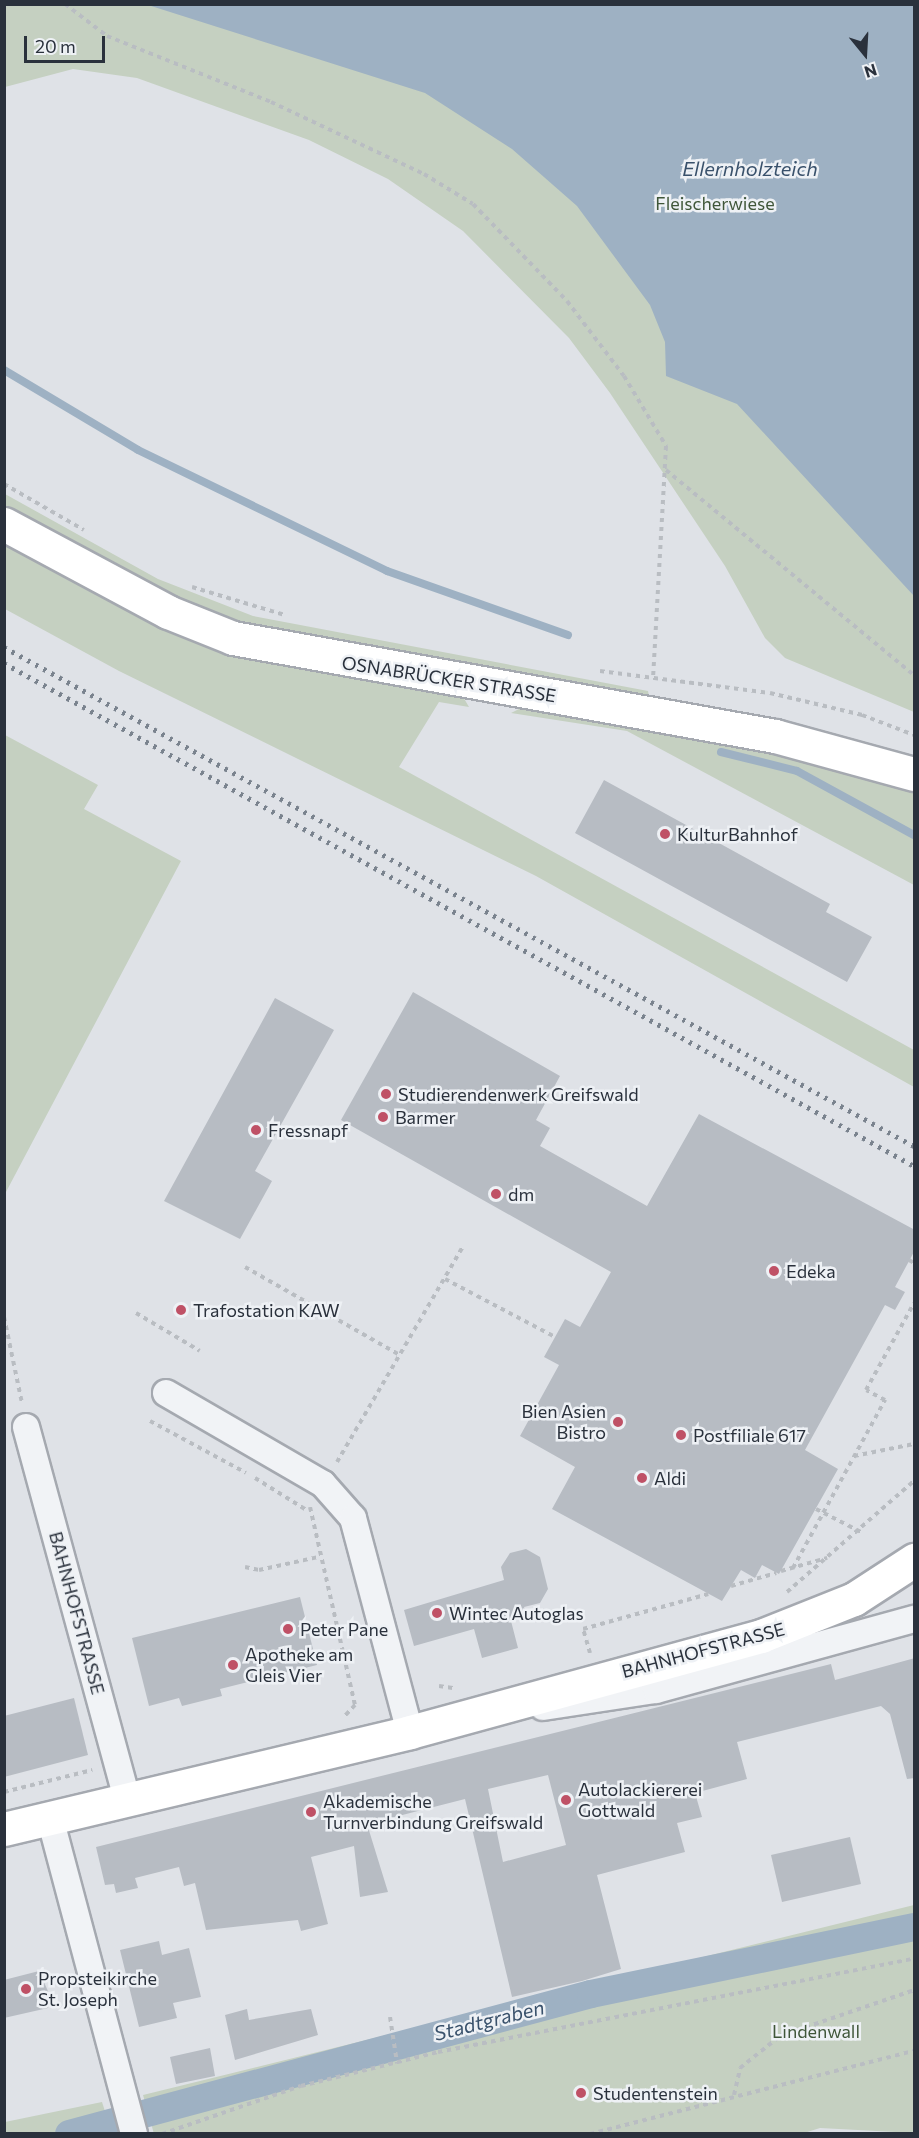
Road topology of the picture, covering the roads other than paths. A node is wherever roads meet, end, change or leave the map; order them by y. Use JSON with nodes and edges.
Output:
{"nodes":[{"id":1,"x":4,"y":524,"type":"edge"},
{"id":2,"x":915,"y":774,"type":"edge"},
{"id":3,"x":166,"y":1393,"type":"dead end"},
{"id":4,"x":27,"y":1427,"type":"road end"},
{"id":5,"x":915,"y":1560,"type":"edge"},
{"id":6,"x":915,"y":1619,"type":"edge"},
{"id":7,"x":480,"y":1713,"type":"junction"},
{"id":8,"x":410,"y":1732,"type":"junction"},
{"id":9,"x":127,"y":1799,"type":"junction"},
{"id":10,"x":50,"y":1818,"type":"junction"},
{"id":11,"x":4,"y":1829,"type":"edge"},
{"id":12,"x":134,"y":2133,"type":"edge"}],
"edges":[{"from":1,"to":2,"type":"main road","name":"OSNABRÜCKER STRASSE"},
{"from":3,"to":8,"type":"street"},
{"from":4,"to":9,"type":"street","name":"BAHNHOFSTRASSE"},
{"from":5,"to":7,"type":"main road","name":"BAHNHOFSTRASSE"},
{"from":6,"to":7,"type":"street","name":"BAHNHOFSTRASSE"},
{"from":7,"to":8,"type":"main road","name":"BAHNHOFSTRASSE"},
{"from":8,"to":9,"type":"main road","name":"BAHNHOFSTRASSE"},
{"from":9,"to":10,"type":"main road","name":"BAHNHOFSTRASSE"},
{"from":10,"to":11,"type":"main road","name":"BAHNHOFSTRASSE"},
{"from":10,"to":12,"type":"street"}]}
